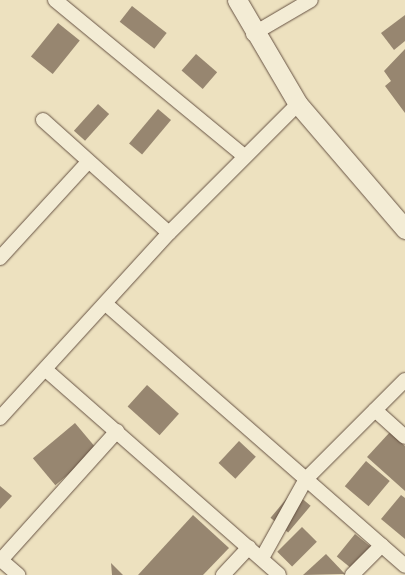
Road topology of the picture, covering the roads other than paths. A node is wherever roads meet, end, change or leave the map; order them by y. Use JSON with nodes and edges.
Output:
{"nodes":[{"id":1,"x":55,"y":0,"type":"edge"},
{"id":2,"x":237,"y":0,"type":"edge"},
{"id":3,"x":311,"y":0,"type":"edge"},
{"id":4,"x":253,"y":34,"type":"junction"},
{"id":5,"x":298,"y":104,"type":"junction"},
{"id":6,"x":43,"y":120,"type":"dead end"},
{"id":7,"x":244,"y":156,"type":"junction"},
{"id":8,"x":87,"y":163,"type":"junction"},
{"id":9,"x":405,"y":229,"type":"edge"},
{"id":10,"x":169,"y":233,"type":"junction"},
{"id":11,"x":0,"y":258,"type":"edge"},
{"id":12,"x":107,"y":305,"type":"junction"},
{"id":13,"x":46,"y":370,"type":"junction"},
{"id":14,"x":405,"y":380,"type":"edge"},
{"id":15,"x":375,"y":410,"type":"junction"},
{"id":16,"x":0,"y":418,"type":"edge"},
{"id":17,"x":117,"y":431,"type":"junction"},
{"id":18,"x":405,"y":437,"type":"edge"},
{"id":19,"x":306,"y":479,"type":"junction"},
{"id":20,"x":382,"y":545,"type":"junction"},
{"id":21,"x":249,"y":547,"type":"junction"},
{"id":22,"x":262,"y":558,"type":"junction"},
{"id":23,"x":1,"y":560,"type":"edge"},
{"id":24,"x":405,"y":566,"type":"edge"},
{"id":25,"x":18,"y":575,"type":"edge"},
{"id":26,"x":223,"y":575,"type":"edge"},
{"id":27,"x":279,"y":575,"type":"edge"},
{"id":28,"x":352,"y":575,"type":"edge"}],
"edges":[{"from":1,"to":7,"type":"street"},
{"from":2,"to":4,"type":"street"},
{"from":3,"to":4,"type":"street"},
{"from":4,"to":5,"type":"street"},
{"from":5,"to":7,"type":"street"},
{"from":5,"to":9,"type":"street"},
{"from":6,"to":8,"type":"street"},
{"from":7,"to":10,"type":"street"},
{"from":8,"to":10,"type":"street"},
{"from":8,"to":11,"type":"street"},
{"from":10,"to":12,"type":"street"},
{"from":12,"to":13,"type":"street"},
{"from":12,"to":19,"type":"street"},
{"from":13,"to":16,"type":"street"},
{"from":13,"to":17,"type":"street"},
{"from":14,"to":15,"type":"street"},
{"from":15,"to":18,"type":"street"},
{"from":15,"to":19,"type":"street"},
{"from":17,"to":21,"type":"street"},
{"from":17,"to":23,"type":"street"},
{"from":19,"to":20,"type":"street"},
{"from":19,"to":22,"type":"street"},
{"from":20,"to":24,"type":"street"},
{"from":20,"to":28,"type":"street"},
{"from":21,"to":22,"type":"street"},
{"from":21,"to":26,"type":"street"},
{"from":22,"to":27,"type":"street"},
{"from":23,"to":25,"type":"street"}]}
